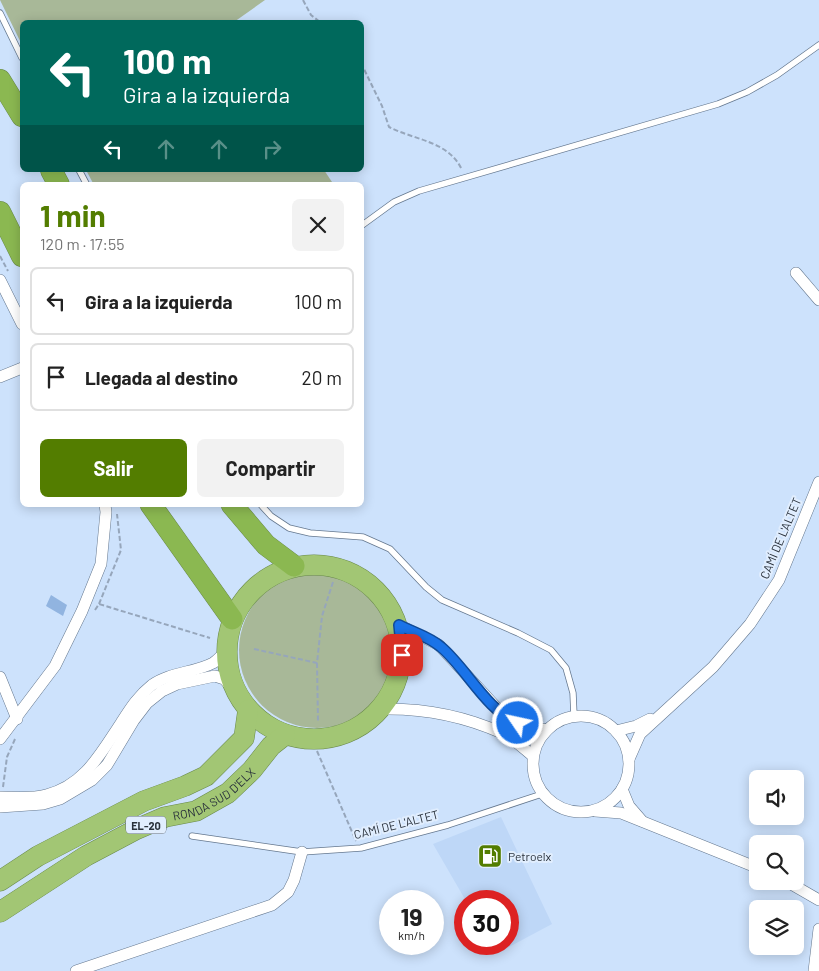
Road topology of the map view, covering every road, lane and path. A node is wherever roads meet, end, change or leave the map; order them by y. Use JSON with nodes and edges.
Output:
{"nodes":[{"id":1,"x":304,"y":0,"type":"edge"},
{"id":2,"x":0,"y":13,"type":"edge"},
{"id":3,"x":317,"y":20,"type":"edge"},
{"id":4,"x":819,"y":45,"type":"edge"},
{"id":5,"x":20,"y":54,"type":"edge"},
{"id":6,"x":364,"y":69,"type":"edge"},
{"id":7,"x":0,"y":80,"type":"edge"},
{"id":8,"x":20,"y":113,"type":"edge"},
{"id":9,"x":465,"y":177,"type":"junction"},
{"id":10,"x":0,"y":212,"type":"edge"},
{"id":11,"x":364,"y":224,"type":"edge"},
{"id":12,"x":20,"y":252,"type":"edge"},
{"id":13,"x":796,"y":273,"type":"dead end"},
{"id":14,"x":0,"y":280,"type":"edge"},
{"id":15,"x":819,"y":300,"type":"edge"},
{"id":16,"x":20,"y":320,"type":"edge"},
{"id":17,"x":20,"y":369,"type":"edge"},
{"id":18,"x":0,"y":377,"type":"edge"},
{"id":19,"x":819,"y":482,"type":"edge"},
{"id":20,"x":105,"y":507,"type":"edge"},
{"id":21,"x":152,"y":507,"type":"edge"},
{"id":22,"x":234,"y":507,"type":"edge"},
{"id":23,"x":263,"y":507,"type":"edge"},
{"id":24,"x":118,"y":514,"type":"dead end"},
{"id":25,"x":294,"y":566,"type":"junction"},
{"id":26,"x":333,"y":582,"type":"dead end"},
{"id":27,"x":99,"y":604,"type":"junction"},
{"id":28,"x":92,"y":615,"type":"dead end"},
{"id":29,"x":232,"y":619,"type":"junction"},
{"id":30,"x":399,"y":625,"type":"junction"},
{"id":31,"x":210,"y":638,"type":"dead end"},
{"id":32,"x":254,"y":649,"type":"dead end"},
{"id":33,"x":227,"y":650,"type":"junction"},
{"id":34,"x":318,"y":663,"type":"junction"},
{"id":35,"x":0,"y":677,"type":"edge"},
{"id":36,"x":235,"y":691,"type":"junction"},
{"id":37,"x":381,"y":709,"type":"junction"},
{"id":38,"x":248,"y":710,"type":"junction"},
{"id":39,"x":663,"y":713,"type":"junction"},
{"id":40,"x":574,"y":716,"type":"junction"},
{"id":41,"x":17,"y":719,"type":"junction"},
{"id":42,"x":318,"y":722,"type":"dead end"},
{"id":43,"x":547,"y":730,"type":"junction"},
{"id":44,"x":18,"y":731,"type":"dead end"},
{"id":45,"x":616,"y":731,"type":"junction"},
{"id":46,"x":285,"y":735,"type":"junction"},
{"id":47,"x":0,"y":739,"type":"edge"},
{"id":48,"x":317,"y":751,"type":"dead end"},
{"id":49,"x":533,"y":756,"type":"junction"},
{"id":50,"x":629,"y":759,"type":"junction"},
{"id":51,"x":622,"y":789,"type":"junction"},
{"id":52,"x":542,"y":794,"type":"junction"},
{"id":53,"x":0,"y":797,"type":"edge"},
{"id":54,"x":0,"y":807,"type":"edge"},
{"id":55,"x":593,"y":811,"type":"junction"},
{"id":56,"x":644,"y":823,"type":"junction"},
{"id":57,"x":192,"y":836,"type":"dead end"},
{"id":58,"x":359,"y":849,"type":"junction"},
{"id":59,"x":302,"y":852,"type":"junction"},
{"id":60,"x":749,"y":864,"type":"edge"},
{"id":61,"x":0,"y":881,"type":"edge"},
{"id":62,"x":802,"y":890,"type":"edge"},
{"id":63,"x":819,"y":900,"type":"edge"},
{"id":64,"x":0,"y":912,"type":"edge"},
{"id":65,"x":819,"y":929,"type":"edge"},
{"id":66,"x":80,"y":970,"type":"edge"},
{"id":67,"x":814,"y":971,"type":"edge"}],
"edges":[{"from":1,"to":3,"type":"path"},
{"from":2,"to":5,"type":"lane"},
{"from":4,"to":9,"type":"lane"},
{"from":6,"to":9,"type":"path"},
{"from":7,"to":8,"type":"highway"},
{"from":9,"to":11,"type":"lane"},
{"from":10,"to":12,"type":"highway"},
{"from":13,"to":15,"type":"street"},
{"from":14,"to":16,"type":"street"},
{"from":17,"to":18,"type":"street"},
{"from":19,"to":39,"type":"street","name":"CAMÍ DE L'ALTET"},
{"from":20,"to":41,"type":"street"},
{"from":21,"to":29,"type":"highway"},
{"from":22,"to":25,"type":"highway"},
{"from":23,"to":40,"type":"lane"},
{"from":24,"to":27,"type":"path"},
{"from":25,"to":29,"type":"highway"},
{"from":25,"to":30,"type":"highway"},
{"from":26,"to":34,"type":"path"},
{"from":27,"to":28,"type":"path"},
{"from":27,"to":31,"type":"path"},
{"from":29,"to":33,"type":"highway"},
{"from":30,"to":37,"type":"highway"},
{"from":30,"to":43,"type":"street"},
{"from":32,"to":34,"type":"path"},
{"from":33,"to":36,"type":"highway"},
{"from":33,"to":53,"type":"street"},
{"from":34,"to":42,"type":"path"},
{"from":35,"to":41,"type":"street"},
{"from":36,"to":38,"type":"highway"},
{"from":36,"to":54,"type":"street"},
{"from":37,"to":46,"type":"highway"},
{"from":37,"to":49,"type":"street"},
{"from":38,"to":46,"type":"highway"},
{"from":38,"to":61,"type":"highway","name":"RONDA SUD D'ELX","number":"EL-20"},
{"from":39,"to":45,"type":"street"},
{"from":39,"to":50,"type":"street","name":"CAMÍ DE L'ALTET"},
{"from":40,"to":43,"type":"street"},
{"from":40,"to":45,"type":"street"},
{"from":41,"to":47,"type":"street"},
{"from":43,"to":49,"type":"street"},
{"from":44,"to":53,"type":"path"},
{"from":45,"to":50,"type":"street"},
{"from":46,"to":64,"type":"highway","name":"RONDA SUD D'ELX","number":"EL-20"},
{"from":48,"to":58,"type":"path"},
{"from":49,"to":52,"type":"street"},
{"from":50,"to":51,"type":"street"},
{"from":51,"to":55,"type":"street"},
{"from":51,"to":56,"type":"street"},
{"from":52,"to":55,"type":"street"},
{"from":52,"to":58,"type":"lane","name":"CAMÍ DE L'ALTET"},
{"from":55,"to":56,"type":"street"},
{"from":56,"to":60,"type":"street"},
{"from":57,"to":59,"type":"lane","name":"CAMÍ DE L'ALTET"},
{"from":58,"to":59,"type":"lane","name":"CAMÍ DE L'ALTET"},
{"from":59,"to":66,"type":"street"},
{"from":62,"to":63,"type":"street"},
{"from":65,"to":67,"type":"street"}]}
